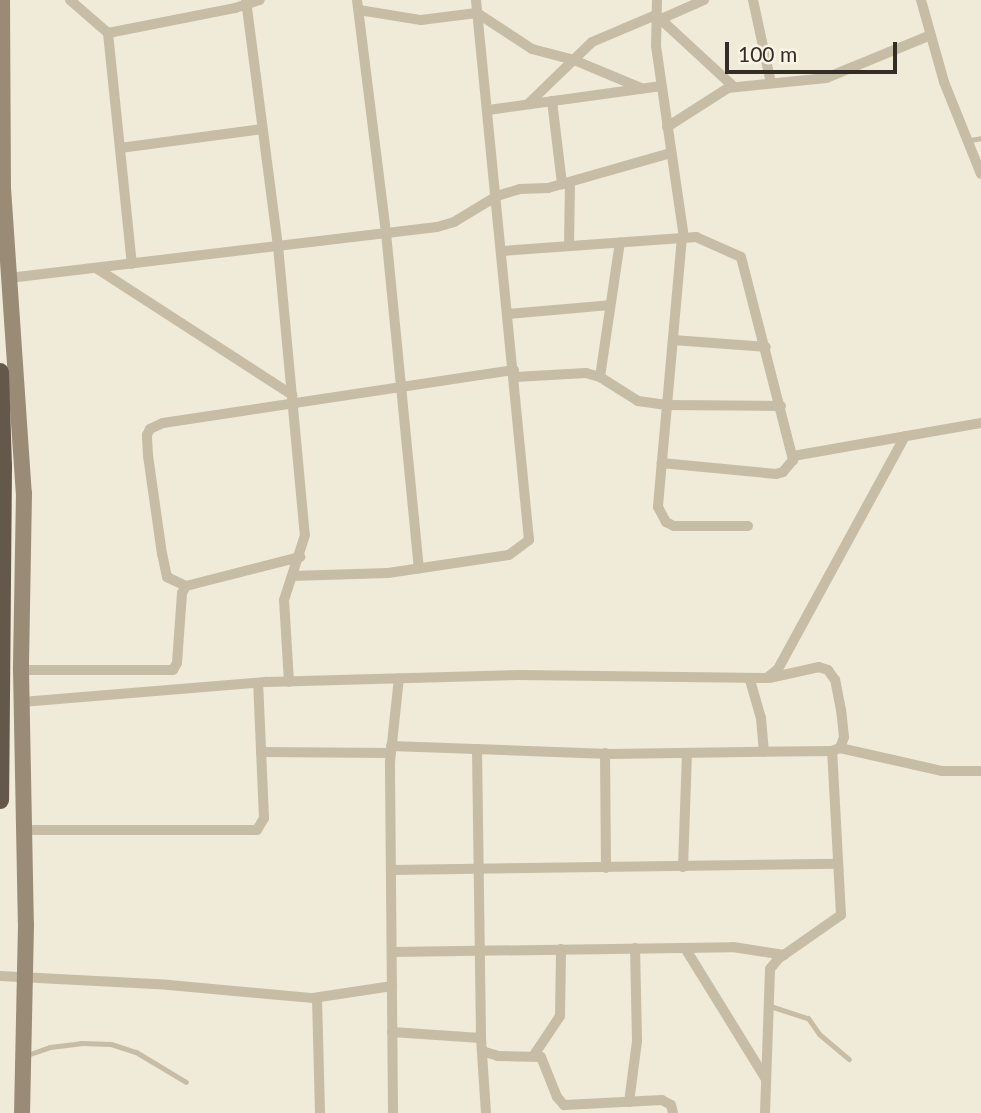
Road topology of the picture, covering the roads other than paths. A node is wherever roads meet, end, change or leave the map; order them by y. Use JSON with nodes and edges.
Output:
{"nodes":[{"id":1,"x":2,"y":0,"type":"edge"},
{"id":2,"x":70,"y":0,"type":"edge"},
{"id":3,"x":260,"y":0,"type":"edge"},
{"id":4,"x":476,"y":0,"type":"edge"},
{"id":5,"x":657,"y":0,"type":"edge"},
{"id":6,"x":704,"y":0,"type":"edge"},
{"id":7,"x":753,"y":0,"type":"edge"},
{"id":8,"x":921,"y":0,"type":"edge"},
{"id":9,"x":245,"y":2,"type":"edge"},
{"id":10,"x":358,"y":5,"type":"edge"},
{"id":11,"x":477,"y":13,"type":"junction"},
{"id":12,"x":659,"y":17,"type":"junction"},
{"id":13,"x":108,"y":33,"type":"junction"},
{"id":14,"x":931,"y":35,"type":"junction"},
{"id":15,"x":574,"y":60,"type":"junction"},
{"id":16,"x":771,"y":83,"type":"junction"},
{"id":17,"x":661,"y":86,"type":"junction"},
{"id":18,"x":733,"y":86,"type":"junction"},
{"id":19,"x":641,"y":88,"type":"junction"},
{"id":20,"x":552,"y":101,"type":"junction"},
{"id":21,"x":528,"y":104,"type":"junction"},
{"id":22,"x":488,"y":110,"type":"junction"},
{"id":23,"x":667,"y":128,"type":"junction"},
{"id":24,"x":262,"y":129,"type":"junction"},
{"id":25,"x":975,"y":139,"type":"edge"},
{"id":26,"x":120,"y":148,"type":"junction"},
{"id":27,"x":671,"y":153,"type":"junction"},
{"id":28,"x":981,"y":174,"type":"edge"},
{"id":29,"x":566,"y":183,"type":"junction"},
{"id":30,"x":497,"y":196,"type":"junction"},
{"id":31,"x":386,"y":233,"type":"junction"},
{"id":32,"x":683,"y":237,"type":"junction"},
{"id":33,"x":620,"y":242,"type":"junction"},
{"id":34,"x":278,"y":246,"type":"junction"},
{"id":35,"x":569,"y":246,"type":"junction"},
{"id":36,"x":502,"y":251,"type":"junction"},
{"id":37,"x":132,"y":264,"type":"junction"},
{"id":38,"x":96,"y":268,"type":"junction"},
{"id":39,"x":9,"y":278,"type":"junction"},
{"id":40,"x":610,"y":305,"type":"junction"},
{"id":41,"x":508,"y":314,"type":"junction"},
{"id":42,"x":673,"y":340,"type":"junction"},
{"id":43,"x":766,"y":347,"type":"junction"},
{"id":44,"x":0,"y":372,"type":"edge"},
{"id":45,"x":514,"y":374,"type":"junction"},
{"id":46,"x":600,"y":377,"type":"junction"},
{"id":47,"x":401,"y":387,"type":"junction"},
{"id":48,"x":292,"y":399,"type":"junction"},
{"id":49,"x":667,"y":405,"type":"junction"},
{"id":50,"x":781,"y":406,"type":"junction"},
{"id":51,"x":981,"y":423,"type":"edge"},
{"id":52,"x":905,"y":436,"type":"junction"},
{"id":53,"x":793,"y":456,"type":"junction"},
{"id":54,"x":662,"y":463,"type":"junction"},
{"id":55,"x":748,"y":526,"type":"dead end"},
{"id":56,"x":300,"y":557,"type":"junction"},
{"id":57,"x":419,"y":568,"type":"junction"},
{"id":58,"x":292,"y":576,"type":"junction"},
{"id":59,"x":186,"y":586,"type":"junction"},
{"id":60,"x":21,"y":670,"type":"junction"},
{"id":61,"x":399,"y":678,"type":"junction"},
{"id":62,"x":767,"y":678,"type":"junction"},
{"id":63,"x":750,"y":680,"type":"junction"},
{"id":64,"x":289,"y":682,"type":"junction"},
{"id":65,"x":258,"y":683,"type":"junction"},
{"id":66,"x":22,"y":702,"type":"junction"},
{"id":67,"x":477,"y":749,"type":"junction"},
{"id":68,"x":391,"y":750,"type":"junction"},
{"id":69,"x":836,"y":750,"type":"junction"},
{"id":70,"x":261,"y":752,"type":"junction"},
{"id":71,"x":764,"y":752,"type":"junction"},
{"id":72,"x":605,"y":753,"type":"junction"},
{"id":73,"x":687,"y":753,"type":"junction"},
{"id":74,"x":981,"y":771,"type":"edge"},
{"id":75,"x":0,"y":800,"type":"edge"},
{"id":76,"x":23,"y":830,"type":"junction"},
{"id":77,"x":838,"y":864,"type":"junction"},
{"id":78,"x":683,"y":867,"type":"junction"},
{"id":79,"x":606,"y":868,"type":"junction"},
{"id":80,"x":480,"y":869,"type":"junction"},
{"id":81,"x":391,"y":870,"type":"junction"},
{"id":82,"x":635,"y":948,"type":"junction"},
{"id":83,"x":685,"y":948,"type":"junction"},
{"id":84,"x":561,"y":949,"type":"junction"},
{"id":85,"x":482,"y":950,"type":"junction"},
{"id":86,"x":391,"y":952,"type":"junction"},
{"id":87,"x":785,"y":955,"type":"junction"},
{"id":88,"x":0,"y":976,"type":"edge"},
{"id":89,"x":24,"y":977,"type":"junction"},
{"id":90,"x":392,"y":986,"type":"junction"},
{"id":91,"x":317,"y":998,"type":"junction"},
{"id":92,"x":767,"y":1005,"type":"junction"},
{"id":93,"x":392,"y":1032,"type":"junction"},
{"id":94,"x":481,"y":1038,"type":"junction"},
{"id":95,"x":482,"y":1051,"type":"junction"},
{"id":96,"x":534,"y":1055,"type":"junction"},
{"id":97,"x":24,"y":1056,"type":"junction"},
{"id":98,"x":849,"y":1059,"type":"dead end"},
{"id":99,"x":766,"y":1079,"type":"junction"},
{"id":100,"x":186,"y":1082,"type":"dead end"},
{"id":101,"x":629,"y":1102,"type":"junction"},
{"id":102,"x":23,"y":1113,"type":"edge"},
{"id":103,"x":320,"y":1113,"type":"edge"},
{"id":104,"x":393,"y":1113,"type":"edge"},
{"id":105,"x":486,"y":1113,"type":"edge"},
{"id":106,"x":673,"y":1113,"type":"edge"},
{"id":107,"x":765,"y":1113,"type":"edge"}],
"edges":[{"from":1,"to":39,"type":"main road"},
{"from":2,"to":13,"type":"street"},
{"from":3,"to":9,"type":"street"},
{"from":4,"to":11,"type":"street"},
{"from":5,"to":12,"type":"street"},
{"from":6,"to":12,"type":"street"},
{"from":7,"to":16,"type":"street"},
{"from":8,"to":14,"type":"street"},
{"from":9,"to":13,"type":"street"},
{"from":9,"to":24,"type":"street"},
{"from":10,"to":11,"type":"street"},
{"from":10,"to":31,"type":"street"},
{"from":11,"to":15,"type":"street"},
{"from":11,"to":22,"type":"street"},
{"from":12,"to":15,"type":"street"},
{"from":12,"to":17,"type":"street"},
{"from":12,"to":18,"type":"street"},
{"from":13,"to":26,"type":"street"},
{"from":14,"to":16,"type":"street"},
{"from":14,"to":25,"type":"street"},
{"from":15,"to":19,"type":"street"},
{"from":15,"to":21,"type":"street"},
{"from":16,"to":18,"type":"street"},
{"from":17,"to":19,"type":"street"},
{"from":17,"to":23,"type":"street"},
{"from":18,"to":23,"type":"street"},
{"from":19,"to":20,"type":"street"},
{"from":20,"to":21,"type":"street"},
{"from":20,"to":29,"type":"street"},
{"from":21,"to":22,"type":"street"},
{"from":22,"to":30,"type":"street"},
{"from":23,"to":27,"type":"street"},
{"from":24,"to":26,"type":"street"},
{"from":24,"to":34,"type":"street"},
{"from":25,"to":28,"type":"street"},
{"from":26,"to":37,"type":"street"},
{"from":27,"to":29,"type":"street"},
{"from":27,"to":32,"type":"street"},
{"from":29,"to":30,"type":"street"},
{"from":29,"to":35,"type":"street"},
{"from":30,"to":31,"type":"street"},
{"from":30,"to":36,"type":"street"},
{"from":31,"to":34,"type":"street"},
{"from":31,"to":47,"type":"street"},
{"from":32,"to":33,"type":"street"},
{"from":32,"to":42,"type":"street"},
{"from":32,"to":43,"type":"street"},
{"from":33,"to":35,"type":"street"},
{"from":33,"to":40,"type":"street"},
{"from":34,"to":37,"type":"street"},
{"from":34,"to":48,"type":"street"},
{"from":35,"to":36,"type":"street"},
{"from":36,"to":41,"type":"street"},
{"from":37,"to":38,"type":"street"},
{"from":38,"to":39,"type":"street"},
{"from":38,"to":48,"type":"street"},
{"from":39,"to":60,"type":"main road"},
{"from":40,"to":41,"type":"street"},
{"from":40,"to":46,"type":"street"},
{"from":41,"to":45,"type":"street"},
{"from":42,"to":43,"type":"street"},
{"from":42,"to":49,"type":"street"},
{"from":43,"to":50,"type":"street"},
{"from":44,"to":75,"type":"highway"},
{"from":45,"to":46,"type":"street"},
{"from":45,"to":47,"type":"street"},
{"from":45,"to":57,"type":"street"},
{"from":46,"to":49,"type":"street"},
{"from":47,"to":48,"type":"street"},
{"from":47,"to":57,"type":"street"},
{"from":48,"to":56,"type":"street"},
{"from":48,"to":59,"type":"street"},
{"from":49,"to":50,"type":"street"},
{"from":49,"to":54,"type":"street"},
{"from":50,"to":53,"type":"street"},
{"from":51,"to":52,"type":"street"},
{"from":52,"to":53,"type":"street"},
{"from":52,"to":62,"type":"street"},
{"from":53,"to":54,"type":"street"},
{"from":54,"to":55,"type":"street"},
{"from":56,"to":58,"type":"street"},
{"from":56,"to":59,"type":"street"},
{"from":57,"to":58,"type":"street"},
{"from":58,"to":64,"type":"street"},
{"from":59,"to":60,"type":"street"},
{"from":60,"to":66,"type":"main road"},
{"from":61,"to":63,"type":"street"},
{"from":61,"to":64,"type":"street"},
{"from":61,"to":68,"type":"street"},
{"from":62,"to":63,"type":"street"},
{"from":62,"to":69,"type":"street"},
{"from":63,"to":71,"type":"street"},
{"from":64,"to":65,"type":"street"},
{"from":65,"to":66,"type":"street"},
{"from":65,"to":70,"type":"street"},
{"from":66,"to":76,"type":"main road"},
{"from":67,"to":68,"type":"street"},
{"from":67,"to":72,"type":"street"},
{"from":67,"to":80,"type":"street"},
{"from":68,"to":70,"type":"street"},
{"from":68,"to":81,"type":"street"},
{"from":69,"to":71,"type":"street"},
{"from":69,"to":74,"type":"street"},
{"from":69,"to":77,"type":"street"},
{"from":70,"to":76,"type":"street"},
{"from":71,"to":73,"type":"street"},
{"from":72,"to":73,"type":"street"},
{"from":72,"to":79,"type":"street"},
{"from":73,"to":78,"type":"street"},
{"from":76,"to":89,"type":"main road"},
{"from":77,"to":78,"type":"street"},
{"from":77,"to":87,"type":"street"},
{"from":78,"to":79,"type":"street"},
{"from":79,"to":80,"type":"street"},
{"from":80,"to":81,"type":"street"},
{"from":80,"to":85,"type":"street"},
{"from":81,"to":86,"type":"street"},
{"from":82,"to":83,"type":"street"},
{"from":82,"to":84,"type":"street"},
{"from":82,"to":101,"type":"street"},
{"from":83,"to":87,"type":"street"},
{"from":83,"to":99,"type":"street"},
{"from":84,"to":85,"type":"street"},
{"from":84,"to":96,"type":"street"},
{"from":85,"to":86,"type":"street"},
{"from":85,"to":94,"type":"street"},
{"from":86,"to":90,"type":"street"},
{"from":87,"to":92,"type":"street"},
{"from":88,"to":89,"type":"street"},
{"from":89,"to":91,"type":"street"},
{"from":89,"to":97,"type":"main road"},
{"from":90,"to":91,"type":"street"},
{"from":90,"to":93,"type":"street"},
{"from":91,"to":103,"type":"street"},
{"from":92,"to":98,"type":"lane"},
{"from":92,"to":99,"type":"street"},
{"from":93,"to":94,"type":"street"},
{"from":93,"to":104,"type":"street"},
{"from":94,"to":95,"type":"street"},
{"from":95,"to":96,"type":"street"},
{"from":95,"to":105,"type":"street"},
{"from":96,"to":101,"type":"street"},
{"from":97,"to":100,"type":"lane"},
{"from":97,"to":102,"type":"main road"},
{"from":99,"to":107,"type":"street"},
{"from":101,"to":106,"type":"street"}]}
